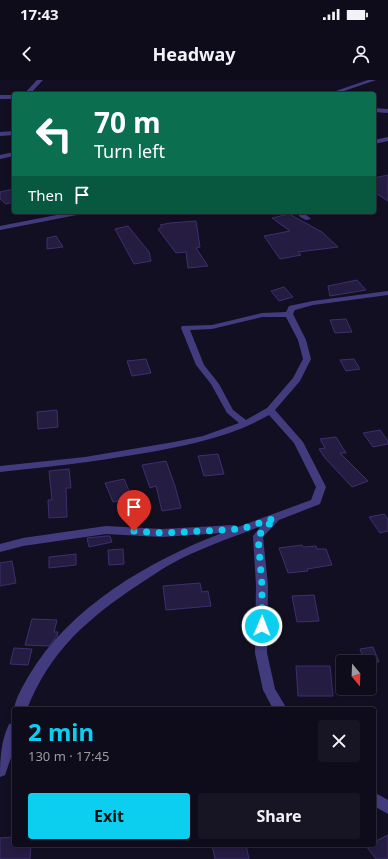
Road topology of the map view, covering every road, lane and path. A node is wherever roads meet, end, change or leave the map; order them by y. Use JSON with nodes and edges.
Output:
{"nodes":[{"id":1,"x":40,"y":80,"type":"edge"},
{"id":2,"x":374,"y":80,"type":"edge"},
{"id":3,"x":29,"y":92,"type":"edge"},
{"id":4,"x":336,"y":92,"type":"dead end"},
{"id":5,"x":0,"y":97,"type":"edge"},
{"id":6,"x":12,"y":97,"type":"edge"},
{"id":7,"x":376,"y":110,"type":"edge"},
{"id":8,"x":388,"y":111,"type":"edge"},
{"id":9,"x":12,"y":133,"type":"edge"},
{"id":10,"x":0,"y":134,"type":"edge"},
{"id":11,"x":388,"y":139,"type":"edge"},
{"id":12,"x":376,"y":142,"type":"edge"},
{"id":13,"x":12,"y":154,"type":"edge"},
{"id":14,"x":0,"y":157,"type":"edge"},
{"id":15,"x":72,"y":214,"type":"edge"},
{"id":16,"x":301,"y":214,"type":"edge"},
{"id":17,"x":308,"y":219,"type":"dead end"},
{"id":18,"x":0,"y":228,"type":"edge"},
{"id":19,"x":388,"y":293,"type":"edge"},
{"id":20,"x":289,"y":314,"type":"junction"},
{"id":21,"x":270,"y":410,"type":"junction"},
{"id":22,"x":246,"y":424,"type":"junction"},
{"id":23,"x":0,"y":469,"type":"edge"},
{"id":24,"x":275,"y":518,"type":"junction"},
{"id":25,"x":242,"y":529,"type":"junction"},
{"id":26,"x":0,"y":548,"type":"edge"},
{"id":27,"x":21,"y":707,"type":"edge"},
{"id":28,"x":279,"y":707,"type":"edge"},
{"id":29,"x":12,"y":734,"type":"edge"},
{"id":30,"x":0,"y":771,"type":"edge"},
{"id":31,"x":376,"y":799,"type":"edge"},
{"id":32,"x":388,"y":808,"type":"edge"}],
"edges":[{"from":1,"to":3,"type":"street"},
{"from":2,"to":4,"type":"street"},
{"from":5,"to":6,"type":"street"},
{"from":7,"to":8,"type":"street"},
{"from":9,"to":10,"type":"street"},
{"from":11,"to":12,"type":"street"},
{"from":13,"to":14,"type":"street"},
{"from":15,"to":18,"type":"street"},
{"from":16,"to":17,"type":"street"},
{"from":19,"to":20,"type":"street"},
{"from":20,"to":21,"type":"street"},
{"from":20,"to":22,"type":"street"},
{"from":21,"to":22,"type":"street"},
{"from":21,"to":24,"type":"street"},
{"from":22,"to":23,"type":"street"},
{"from":24,"to":25,"type":"street"},
{"from":24,"to":28,"type":"street"},
{"from":25,"to":26,"type":"street"},
{"from":25,"to":27,"type":"street"},
{"from":29,"to":30,"type":"street"},
{"from":31,"to":32,"type":"street"}]}
